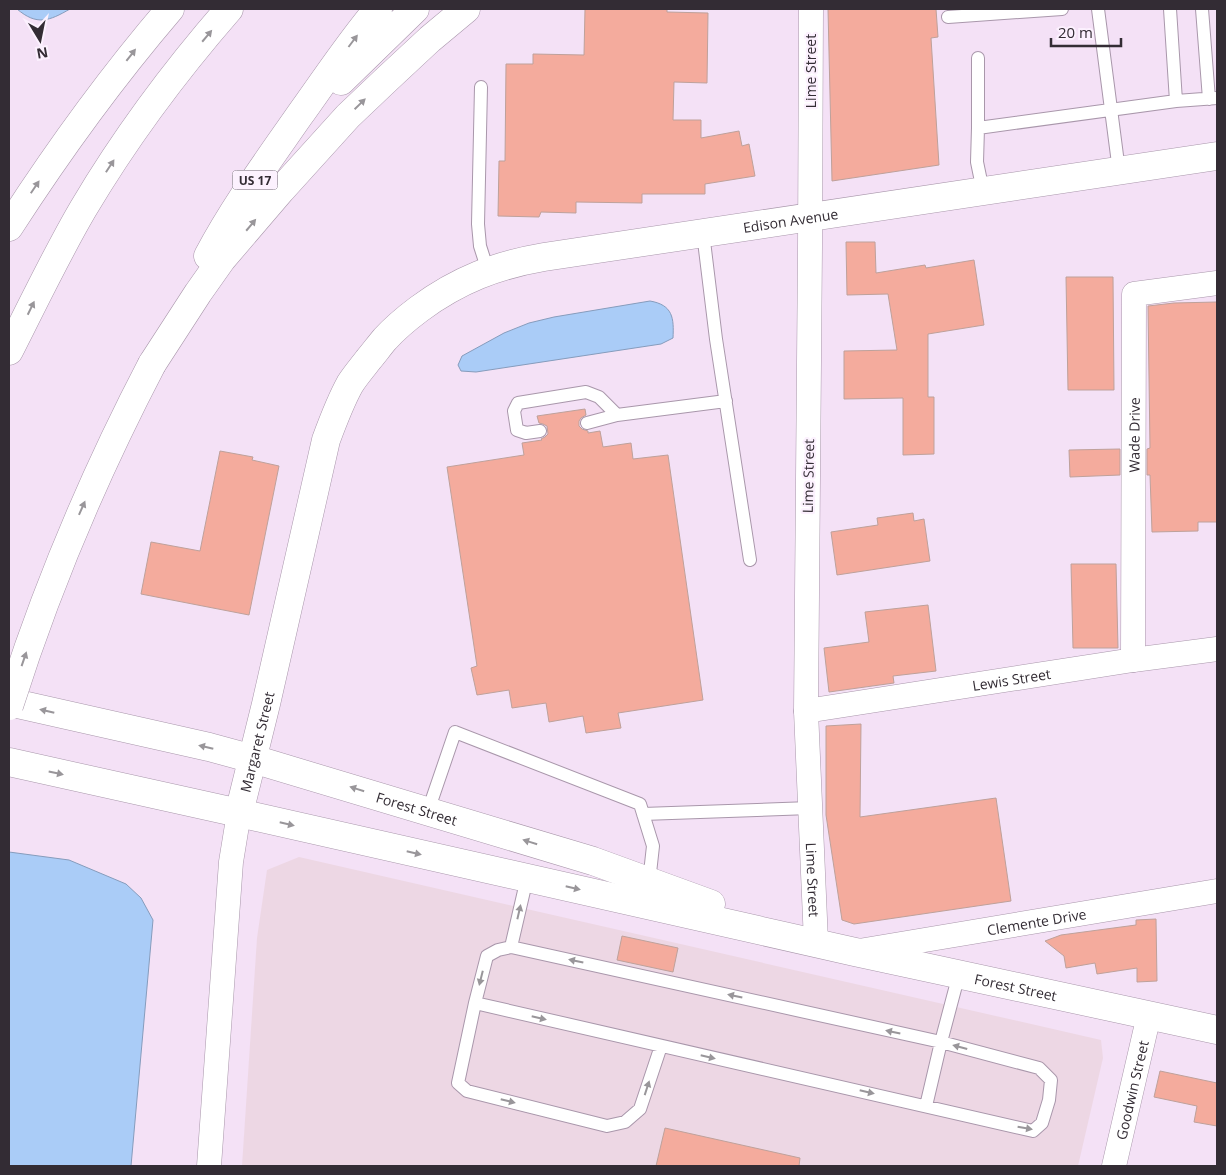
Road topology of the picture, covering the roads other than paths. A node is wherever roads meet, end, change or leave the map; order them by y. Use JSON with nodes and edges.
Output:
{"nodes":[{"id":1,"x":170,"y":9,"type":"edge"},
{"id":2,"x":229,"y":9,"type":"edge"},
{"id":3,"x":378,"y":9,"type":"edge"},
{"id":4,"x":415,"y":9,"type":"edge"},
{"id":5,"x":466,"y":9,"type":"edge"},
{"id":6,"x":810,"y":9,"type":"edge"},
{"id":7,"x":1044,"y":9,"type":"edge"},
{"id":8,"x":1062,"y":9,"type":"edge"},
{"id":9,"x":1098,"y":9,"type":"edge"},
{"id":10,"x":1170,"y":9,"type":"edge"},
{"id":11,"x":1202,"y":9,"type":"edge"},
{"id":12,"x":948,"y":17,"type":"dead end"},
{"id":13,"x":978,"y":58,"type":"dead end"},
{"id":14,"x":481,"y":87,"type":"dead end"},
{"id":15,"x":1213,"y":98,"type":"edge"},
{"id":16,"x":1176,"y":101,"type":"junction"},
{"id":17,"x":1111,"y":110,"type":"junction"},
{"id":18,"x":978,"y":128,"type":"junction"},
{"id":19,"x":276,"y":149,"type":"junction"},
{"id":20,"x":1217,"y":156,"type":"edge"},
{"id":21,"x":1119,"y":171,"type":"junction"},
{"id":22,"x":982,"y":191,"type":"junction"},
{"id":23,"x":810,"y":217,"type":"junction"},
{"id":24,"x":9,"y":227,"type":"edge"},
{"id":25,"x":703,"y":233,"type":"junction"},
{"id":26,"x":488,"y":271,"type":"junction"},
{"id":27,"x":1217,"y":283,"type":"edge"},
{"id":28,"x":385,"y":339,"type":"joint"},
{"id":29,"x":9,"y":351,"type":"edge"},
{"id":30,"x":152,"y":364,"type":"junction"},
{"id":31,"x":726,"y":400,"type":"junction"},
{"id":32,"x":617,"y":415,"type":"junction"},
{"id":33,"x":587,"y":423,"type":"dead end"},
{"id":34,"x":540,"y":430,"type":"dead end"},
{"id":35,"x":750,"y":560,"type":"dead end"},
{"id":36,"x":1217,"y":649,"type":"edge"},
{"id":37,"x":1132,"y":660,"type":"junction"},
{"id":38,"x":9,"y":704,"type":"edge"},
{"id":39,"x":806,"y":711,"type":"junction"},
{"id":40,"x":253,"y":759,"type":"junction"},
{"id":41,"x":9,"y":762,"type":"edge"},
{"id":42,"x":810,"y":808,"type":"junction"},
{"id":43,"x":428,"y":811,"type":"junction"},
{"id":44,"x":240,"y":813,"type":"junction"},
{"id":45,"x":643,"y":814,"type":"junction"},
{"id":46,"x":527,"y":878,"type":"junction"},
{"id":47,"x":649,"y":882,"type":"junction"},
{"id":48,"x":1217,"y":891,"type":"edge"},
{"id":49,"x":816,"y":942,"type":"junction"},
{"id":50,"x":511,"y":947,"type":"junction"},
{"id":51,"x":855,"y":952,"type":"junction"},
{"id":52,"x":959,"y":974,"type":"junction"},
{"id":53,"x":475,"y":1003,"type":"junction"},
{"id":54,"x":1149,"y":1015,"type":"junction"},
{"id":55,"x":1217,"y":1030,"type":"edge"},
{"id":56,"x":941,"y":1042,"type":"junction"},
{"id":57,"x":661,"y":1046,"type":"junction"},
{"id":58,"x":926,"y":1106,"type":"junction"},
{"id":59,"x":209,"y":1166,"type":"edge"},
{"id":60,"x":1114,"y":1166,"type":"edge"}],
"edges":[{"from":24,"to":1,"type":"main road","one_way":true},
{"from":29,"to":2,"type":"main road","one_way":true},
{"from":19,"to":3,"type":"main road","number":"US 17","one_way":true},
{"from":4,"to":19,"type":"main road"},
{"from":30,"to":5,"type":"main road","one_way":true},
{"from":6,"to":23,"type":"street","name":"Lime Street"},
{"from":7,"to":8,"type":"lane"},
{"from":7,"to":12,"type":"lane"},
{"from":9,"to":17,"type":"lane"},
{"from":10,"to":16,"type":"lane"},
{"from":11,"to":15,"type":"lane"},
{"from":13,"to":18,"type":"lane"},
{"from":14,"to":26,"type":"lane"},
{"from":15,"to":16,"type":"lane"},
{"from":16,"to":17,"type":"lane"},
{"from":17,"to":18,"type":"lane"},
{"from":17,"to":21,"type":"lane"},
{"from":18,"to":22,"type":"lane"},
{"from":19,"to":30,"type":"main road","number":"US 17"},
{"from":20,"to":21,"type":"main road","name":"Edison Avenue"},
{"from":21,"to":22,"type":"main road","name":"Edison Avenue"},
{"from":22,"to":23,"type":"main road","name":"Edison Avenue"},
{"from":23,"to":25,"type":"main road","name":"Edison Avenue"},
{"from":23,"to":39,"type":"street","name":"Lime Street"},
{"from":25,"to":26,"type":"main road","name":"Edison Avenue"},
{"from":25,"to":31,"type":"lane"},
{"from":26,"to":28,"type":"main road","name":"Edison Avenue"},
{"from":27,"to":37,"type":"street","name":"Wade Drive"},
{"from":28,"to":40,"type":"main road","name":"Margaret Street"},
{"from":38,"to":30,"type":"main road","number":"US 17","one_way":true,"bridge":true},
{"from":31,"to":32,"type":"lane"},
{"from":31,"to":35,"type":"lane"},
{"from":32,"to":33,"type":"lane"},
{"from":32,"to":34,"type":"lane"},
{"from":36,"to":37,"type":"street","name":"Lewis Street"},
{"from":37,"to":39,"type":"street","name":"Lewis Street"},
{"from":40,"to":38,"type":"main road","name":"Forest Street","one_way":true},
{"from":39,"to":42,"type":"street","name":"Lime Street"},
{"from":43,"to":40,"type":"main road","name":"Forest Street","one_way":true},
{"from":40,"to":44,"type":"main road","name":"Margaret Street"},
{"from":41,"to":44,"type":"main road","name":"Forest Street","one_way":true},
{"from":42,"to":45,"type":"lane"},
{"from":42,"to":49,"type":"street","name":"Lime Street"},
{"from":43,"to":45,"type":"lane"},
{"from":47,"to":43,"type":"main road","name":"Forest Street","one_way":true},
{"from":44,"to":46,"type":"main road","name":"Forest Street","one_way":true},
{"from":44,"to":59,"type":"street","name":"Margaret Street"},
{"from":45,"to":47,"type":"lane"},
{"from":46,"to":49,"type":"main road","name":"Forest Street","one_way":true},
{"from":50,"to":46,"type":"lane","one_way":true},
{"from":47,"to":49,"type":"main road","name":"Forest Street"},
{"from":48,"to":51,"type":"street","name":"Clemente Drive"},
{"from":49,"to":51,"type":"main road","name":"Forest Street"},
{"from":50,"to":53,"type":"lane","one_way":true},
{"from":56,"to":50,"type":"lane","one_way":true},
{"from":51,"to":52,"type":"main road","name":"Forest Street"},
{"from":52,"to":54,"type":"main road","name":"Forest Street"},
{"from":52,"to":56,"type":"lane"},
{"from":53,"to":57,"type":"lane","one_way":true},
{"from":53,"to":57,"type":"lane","one_way":true},
{"from":54,"to":55,"type":"main road","name":"Forest Street"},
{"from":54,"to":60,"type":"street","name":"Goodwin Street"},
{"from":56,"to":58,"type":"lane"},
{"from":58,"to":56,"type":"lane","one_way":true},
{"from":57,"to":58,"type":"lane","one_way":true}]}
